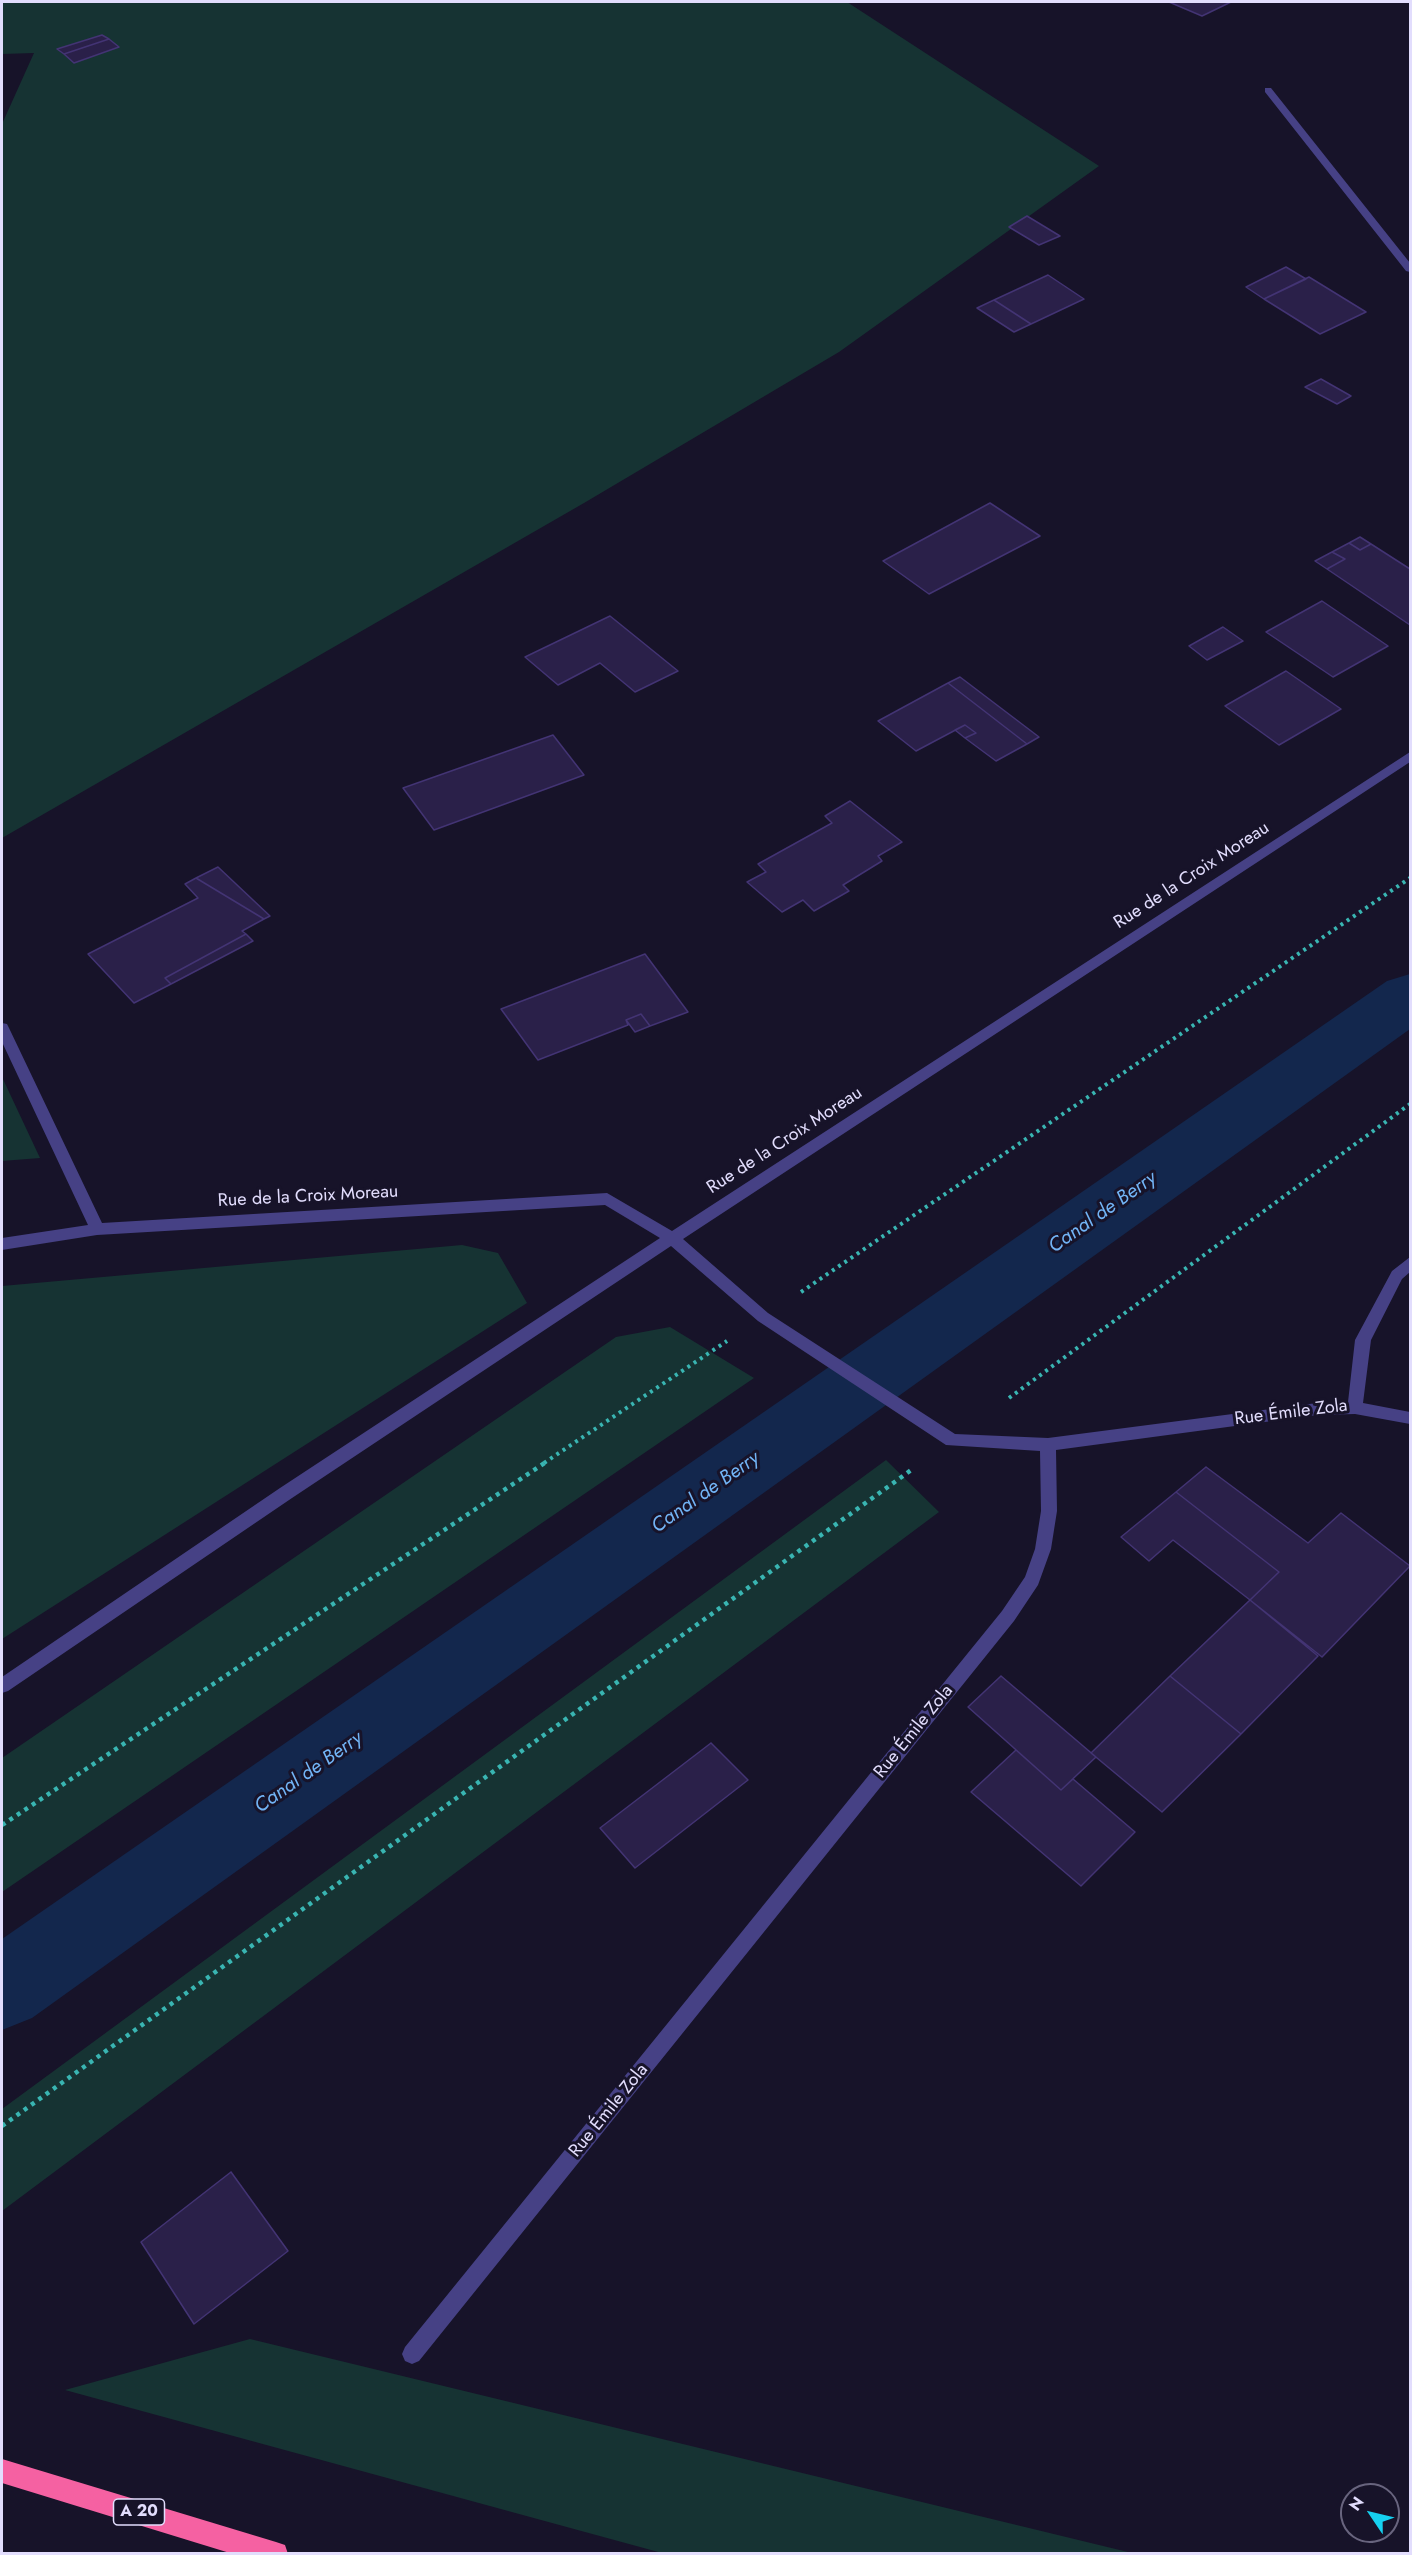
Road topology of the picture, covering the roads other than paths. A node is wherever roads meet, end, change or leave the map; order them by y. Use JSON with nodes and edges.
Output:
{"nodes":[{"id":1,"x":1268,"y":90,"type":"dead end"},
{"id":2,"x":1410,"y":268,"type":"edge"},
{"id":3,"x":1410,"y":756,"type":"edge"},
{"id":4,"x":2,"y":1028,"type":"edge"},
{"id":5,"x":97,"y":1229,"type":"junction"},
{"id":6,"x":672,"y":1238,"type":"junction"},
{"id":7,"x":2,"y":1244,"type":"edge"},
{"id":8,"x":1410,"y":1263,"type":"edge"},
{"id":9,"x":1355,"y":1407,"type":"junction"},
{"id":10,"x":1410,"y":1418,"type":"edge"},
{"id":11,"x":1048,"y":1445,"type":"junction"},
{"id":12,"x":2,"y":1686,"type":"edge"},
{"id":13,"x":412,"y":2354,"type":"dead end"},
{"id":14,"x":2,"y":2471,"type":"edge"},
{"id":15,"x":276,"y":2553,"type":"edge"}],
"edges":[{"from":1,"to":2,"type":"street"},
{"from":3,"to":6,"type":"street","name":"Rue de la Croix Moreau"},
{"from":4,"to":5,"type":"street"},
{"from":5,"to":6,"type":"street","name":"Rue de la Croix Moreau"},
{"from":5,"to":7,"type":"street","name":"Rue de la Croix Moreau"},
{"from":6,"to":11,"type":"street"},
{"from":6,"to":12,"type":"street"},
{"from":8,"to":9,"type":"street","name":"Rue Émile Zola"},
{"from":9,"to":10,"type":"street"},
{"from":9,"to":11,"type":"street","name":"Rue Émile Zola"},
{"from":11,"to":13,"type":"street","name":"Rue Émile Zola"},
{"from":14,"to":15,"type":"highway","number":"A 20"}]}
